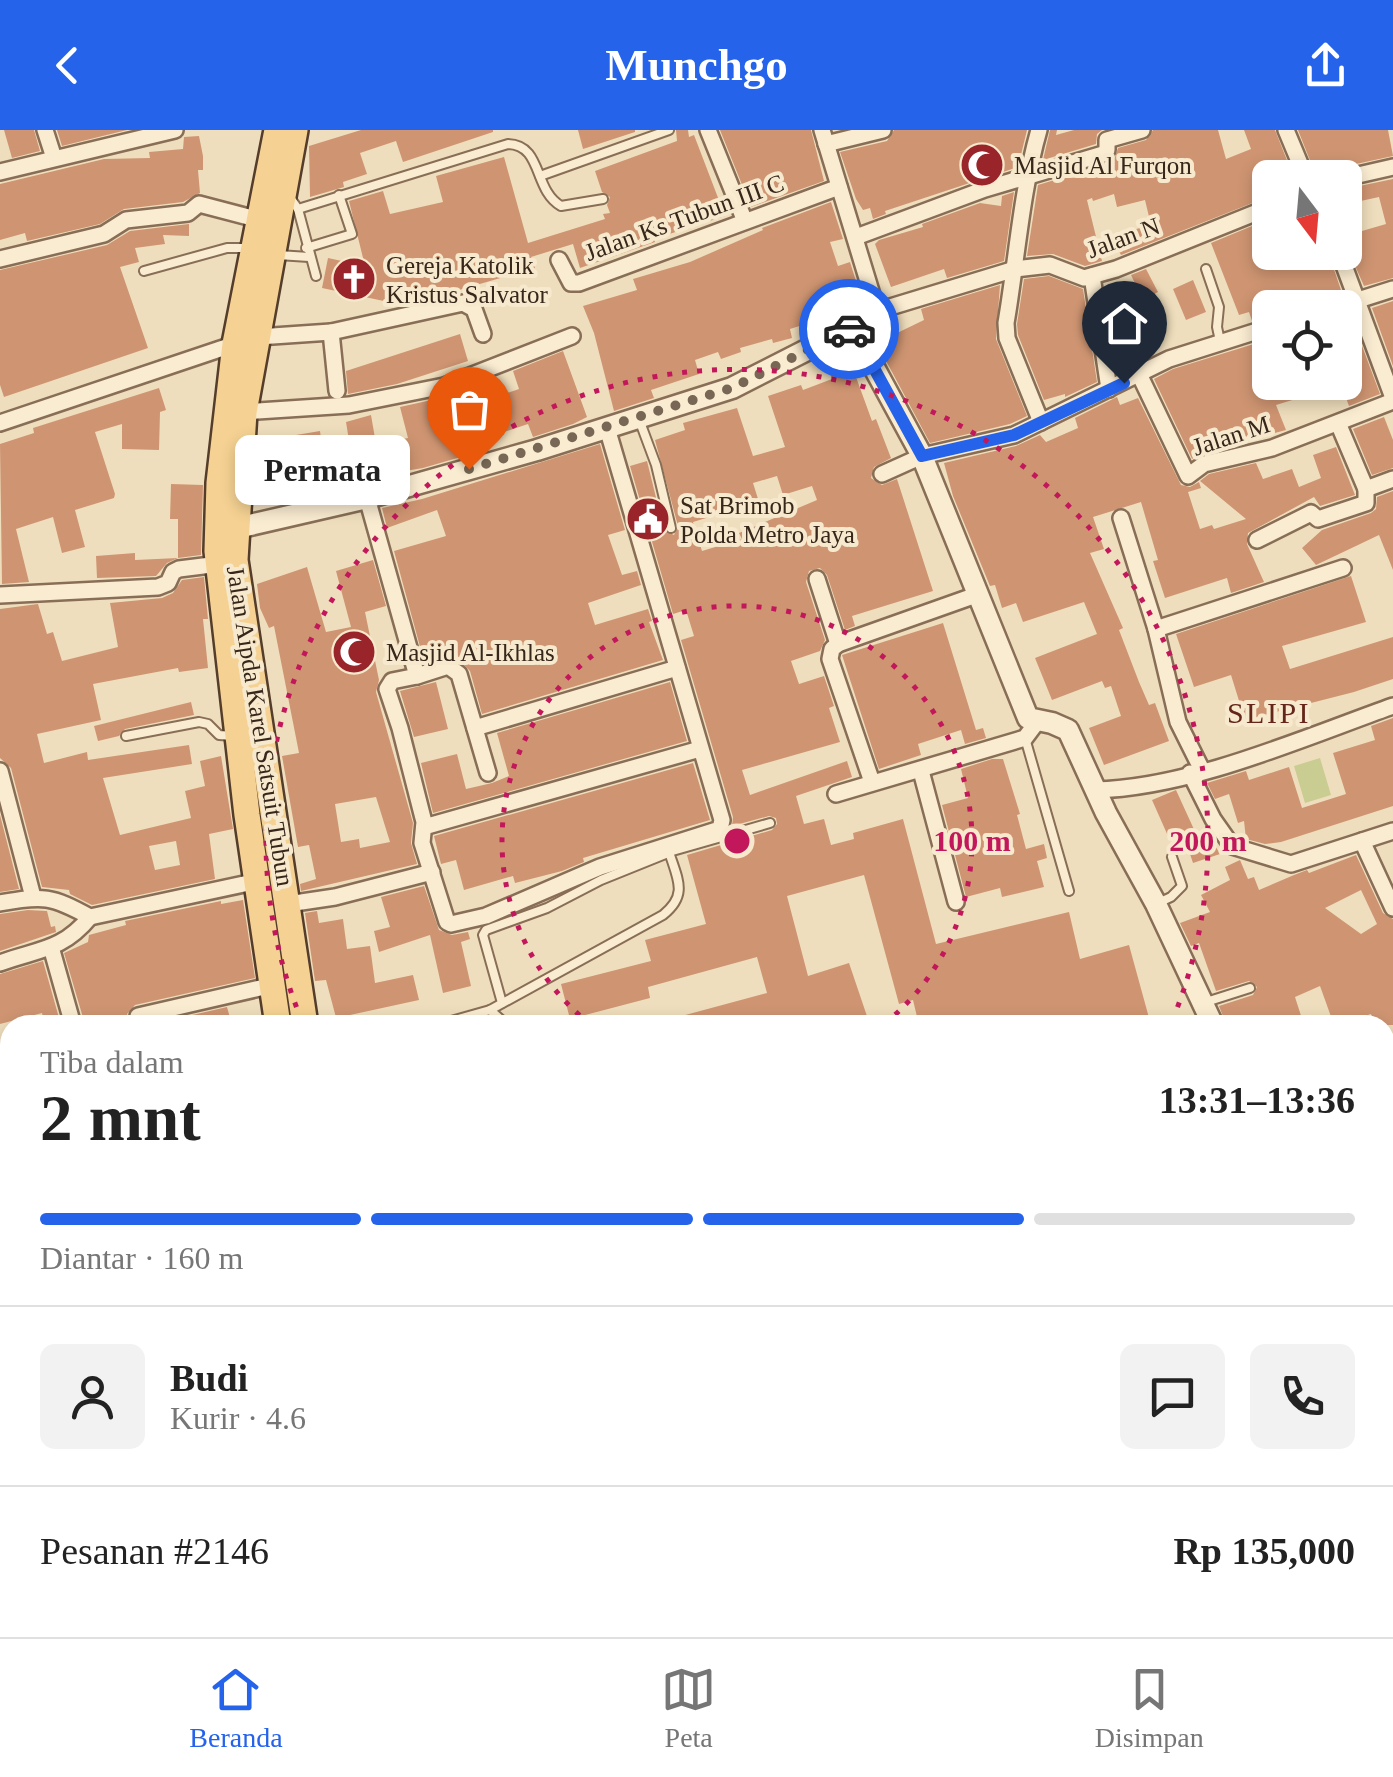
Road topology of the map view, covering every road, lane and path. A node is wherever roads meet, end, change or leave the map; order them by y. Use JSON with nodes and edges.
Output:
{"nodes":[{"id":1,"x":45,"y":130,"type":"edge"},
{"id":2,"x":175,"y":130,"type":"edge"},
{"id":3,"x":669,"y":130,"type":"edge"},
{"id":4,"x":708,"y":130,"type":"edge"},
{"id":5,"x":883,"y":130,"type":"edge"},
{"id":6,"x":1039,"y":130,"type":"edge"},
{"id":7,"x":1142,"y":130,"type":"edge"},
{"id":8,"x":1286,"y":130,"type":"edge"},
{"id":9,"x":277,"y":131,"type":"edge"},
{"id":10,"x":824,"y":137,"type":"edge"},
{"id":11,"x":54,"y":158,"type":"junction"},
{"id":12,"x":1298,"y":160,"type":"edge"},
{"id":13,"x":1393,"y":167,"type":"edge"},
{"id":14,"x":0,"y":172,"type":"edge"},
{"id":15,"x":1362,"y":174,"type":"edge"},
{"id":16,"x":540,"y":176,"type":"junction"},
{"id":17,"x":1025,"y":178,"type":"junction"},
{"id":18,"x":839,"y":186,"type":"junction"},
{"id":19,"x":339,"y":196,"type":"junction"},
{"id":20,"x":603,"y":198,"type":"dead end"},
{"id":21,"x":292,"y":200,"type":"junction"},
{"id":22,"x":1252,"y":215,"type":"edge"},
{"id":23,"x":260,"y":220,"type":"junction"},
{"id":24,"x":744,"y":220,"type":"junction"},
{"id":25,"x":856,"y":237,"type":"junction"},
{"id":26,"x":264,"y":251,"type":"junction"},
{"id":27,"x":308,"y":252,"type":"junction"},
{"id":28,"x":0,"y":259,"type":"edge"},
{"id":29,"x":559,"y":260,"type":"dead end"},
{"id":30,"x":1015,"y":269,"type":"junction"},
{"id":31,"x":1206,"y":269,"type":"dead end"},
{"id":32,"x":144,"y":270,"type":"dead end"},
{"id":33,"x":316,"y":276,"type":"dead end"},
{"id":34,"x":1092,"y":276,"type":"junction"},
{"id":35,"x":1393,"y":289,"type":"edge"},
{"id":36,"x":1362,"y":299,"type":"edge"},
{"id":37,"x":877,"y":311,"type":"junction"},
{"id":38,"x":1362,"y":311,"type":"edge"},
{"id":39,"x":1130,"y":318,"type":"dead end"},
{"id":40,"x":852,"y":328,"type":"junction"},
{"id":41,"x":331,"y":332,"type":"junction"},
{"id":42,"x":1252,"y":333,"type":"edge"},
{"id":43,"x":483,"y":334,"type":"dead end"},
{"id":44,"x":572,"y":336,"type":"dead end"},
{"id":45,"x":247,"y":341,"type":"junction"},
{"id":46,"x":1220,"y":343,"type":"junction"},
{"id":47,"x":1140,"y":376,"type":"junction"},
{"id":48,"x":1116,"y":386,"type":"junction"},
{"id":49,"x":337,"y":391,"type":"dead end"},
{"id":50,"x":1393,"y":400,"type":"edge"},
{"id":51,"x":244,"y":412,"type":"junction"},
{"id":52,"x":639,"y":417,"type":"junction"},
{"id":53,"x":0,"y":422,"type":"edge"},
{"id":54,"x":1040,"y":422,"type":"junction"},
{"id":55,"x":1338,"y":424,"type":"junction"},
{"id":56,"x":607,"y":428,"type":"junction"},
{"id":57,"x":922,"y":456,"type":"junction"},
{"id":58,"x":882,"y":474,"type":"dead end"},
{"id":59,"x":1393,"y":479,"type":"edge"},
{"id":60,"x":1366,"y":489,"type":"junction"},
{"id":61,"x":366,"y":498,"type":"junction"},
{"id":62,"x":1120,"y":518,"type":"dead end"},
{"id":63,"x":671,"y":528,"type":"dead end"},
{"id":64,"x":226,"y":531,"type":"junction"},
{"id":65,"x":1256,"y":540,"type":"dead end"},
{"id":66,"x":227,"y":563,"type":"junction"},
{"id":67,"x":1343,"y":568,"type":"dead end"},
{"id":68,"x":817,"y":579,"type":"dead end"},
{"id":69,"x":979,"y":594,"type":"junction"},
{"id":70,"x":0,"y":595,"type":"edge"},
{"id":71,"x":1156,"y":628,"type":"junction"},
{"id":72,"x":838,"y":644,"type":"junction"},
{"id":73,"x":677,"y":668,"type":"junction"},
{"id":74,"x":417,"y":676,"type":"junction"},
{"id":75,"x":1393,"y":706,"type":"edge"},
{"id":76,"x":475,"y":728,"type":"junction"},
{"id":77,"x":1031,"y":730,"type":"junction"},
{"id":78,"x":238,"y":735,"type":"junction"},
{"id":79,"x":126,"y":736,"type":"dead end"},
{"id":80,"x":700,"y":749,"type":"junction"},
{"id":81,"x":921,"y":770,"type":"junction"},
{"id":82,"x":0,"y":771,"type":"edge"},
{"id":83,"x":1196,"y":772,"type":"junction"},
{"id":84,"x":488,"y":773,"type":"dead end"},
{"id":85,"x":872,"y":782,"type":"junction"},
{"id":86,"x":1128,"y":789,"type":"junction"},
{"id":87,"x":1095,"y":790,"type":"junction"},
{"id":88,"x":836,"y":794,"type":"dead end"},
{"id":89,"x":1106,"y":814,"type":"junction"},
{"id":90,"x":770,"y":823,"type":"dead end"},
{"id":91,"x":424,"y":827,"type":"junction"},
{"id":92,"x":1393,"y":831,"type":"edge"},
{"id":93,"x":1362,"y":841,"type":"junction"},
{"id":94,"x":669,"y":852,"type":"junction"},
{"id":95,"x":1172,"y":857,"type":"dead end"},
{"id":96,"x":432,"y":872,"type":"junction"},
{"id":97,"x":258,"y":881,"type":"junction"},
{"id":98,"x":1070,"y":890,"type":"dead end"},
{"id":99,"x":33,"y":897,"type":"junction"},
{"id":100,"x":956,"y":902,"type":"dead end"},
{"id":101,"x":0,"y":903,"type":"edge"},
{"id":102,"x":288,"y":904,"type":"junction"},
{"id":103,"x":1156,"y":904,"type":"junction"},
{"id":104,"x":1393,"y":908,"type":"edge"},
{"id":105,"x":90,"y":918,"type":"junction"},
{"id":106,"x":51,"y":947,"type":"junction"},
{"id":107,"x":0,"y":964,"type":"edge"},
{"id":108,"x":272,"y":984,"type":"junction"},
{"id":109,"x":1250,"y":988,"type":"dead end"},
{"id":110,"x":1203,"y":1003,"type":"junction"},
{"id":111,"x":502,"y":1004,"type":"junction"},
{"id":112,"x":490,"y":1010,"type":"junction"},
{"id":113,"x":69,"y":1015,"type":"edge"},
{"id":114,"x":142,"y":1015,"type":"edge"},
{"id":115,"x":277,"y":1015,"type":"edge"},
{"id":116,"x":305,"y":1015,"type":"edge"},
{"id":117,"x":472,"y":1015,"type":"edge"},
{"id":118,"x":496,"y":1015,"type":"edge"},
{"id":119,"x":1208,"y":1015,"type":"edge"}],
"edges":[{"from":1,"to":11,"type":"street"},
{"from":2,"to":11,"type":"street"},
{"from":3,"to":16,"type":"lane"},
{"from":4,"to":24,"type":"street"},
{"from":5,"to":10,"type":"street"},
{"from":6,"to":17,"type":"street"},
{"from":7,"to":17,"type":"street"},
{"from":8,"to":12,"type":"street"},
{"from":9,"to":21,"type":"main road","name":"Jalan Aipda Karel Satsuit Tubun"},
{"from":9,"to":23,"type":"main road","name":"Jalan Aipda Karel Satsuit Tubun"},
{"from":10,"to":18,"type":"street"},
{"from":11,"to":14,"type":"street"},
{"from":13,"to":15,"type":"street"},
{"from":16,"to":19,"type":"lane"},
{"from":16,"to":20,"type":"lane"},
{"from":17,"to":25,"type":"street"},
{"from":17,"to":30,"type":"street"},
{"from":18,"to":24,"type":"street","name":"Jalan Ks Tubun III C"},
{"from":18,"to":25,"type":"street"},
{"from":19,"to":21,"type":"lane"},
{"from":19,"to":27,"type":"lane"},
{"from":21,"to":26,"type":"main road","name":"Jalan Aipda Karel Satsuit Tubun"},
{"from":21,"to":27,"type":"lane"},
{"from":22,"to":34,"type":"street","name":"Jalan N"},
{"from":23,"to":26,"type":"main road","name":"Jalan Aipda Karel Satsuit Tubun"},
{"from":23,"to":28,"type":"street"},
{"from":24,"to":29,"type":"street","name":"Jalan Ks Tubun III C"},
{"from":25,"to":37,"type":"street"},
{"from":26,"to":27,"type":"lane"},
{"from":26,"to":32,"type":"lane"},
{"from":26,"to":45,"type":"main road","name":"Jalan Aipda Karel Satsuit Tubun"},
{"from":27,"to":33,"type":"lane"},
{"from":30,"to":34,"type":"street","name":"Jalan N"},
{"from":30,"to":37,"type":"street","name":"Jalan N"},
{"from":30,"to":54,"type":"street"},
{"from":31,"to":46,"type":"lane"},
{"from":34,"to":48,"type":"street"},
{"from":35,"to":36,"type":"street"},
{"from":37,"to":40,"type":"street","name":"Jalan N"},
{"from":38,"to":50,"type":"street","name":"Jalan M"},
{"from":39,"to":48,"type":"lane"},
{"from":40,"to":52,"type":"street"},
{"from":40,"to":57,"type":"street"},
{"from":41,"to":43,"type":"street"},
{"from":41,"to":45,"type":"street"},
{"from":41,"to":49,"type":"street"},
{"from":42,"to":46,"type":"street"},
{"from":44,"to":51,"type":"street"},
{"from":45,"to":51,"type":"main road","name":"Jalan Aipda Karel Satsuit Tubun"},
{"from":45,"to":53,"type":"street"},
{"from":45,"to":64,"type":"main road","name":"Jalan Aipda Karel Satsuit Tubun"},
{"from":46,"to":47,"type":"street"},
{"from":47,"to":48,"type":"street"},
{"from":47,"to":55,"type":"street","name":"Jalan M"},
{"from":48,"to":54,"type":"street"},
{"from":50,"to":55,"type":"street","name":"Jalan M"},
{"from":51,"to":64,"type":"main road","name":"Jalan Aipda Karel Satsuit Tubun"},
{"from":52,"to":56,"type":"street"},
{"from":52,"to":63,"type":"lane"},
{"from":54,"to":57,"type":"street"},
{"from":55,"to":60,"type":"street"},
{"from":56,"to":61,"type":"street"},
{"from":56,"to":73,"type":"street"},
{"from":57,"to":58,"type":"street"},
{"from":57,"to":69,"type":"street"},
{"from":59,"to":60,"type":"street"},
{"from":60,"to":65,"type":"street"},
{"from":61,"to":64,"type":"street"},
{"from":61,"to":74,"type":"street"},
{"from":62,"to":71,"type":"street"},
{"from":64,"to":66,"type":"main road","name":"Jalan Aipda Karel Satsuit Tubun"},
{"from":66,"to":70,"type":"street"},
{"from":66,"to":78,"type":"main road","name":"Jalan Aipda Karel Satsuit Tubun"},
{"from":66,"to":102,"type":"main road","name":"Jalan Aipda Karel Satsuit Tubun"},
{"from":67,"to":71,"type":"street"},
{"from":68,"to":72,"type":"street"},
{"from":69,"to":72,"type":"street"},
{"from":69,"to":77,"type":"street"},
{"from":71,"to":83,"type":"street"},
{"from":72,"to":85,"type":"street"},
{"from":73,"to":76,"type":"street"},
{"from":73,"to":80,"type":"street"},
{"from":74,"to":76,"type":"street"},
{"from":74,"to":91,"type":"street"},
{"from":75,"to":83,"type":"street"},
{"from":76,"to":84,"type":"street"},
{"from":77,"to":81,"type":"street"},
{"from":77,"to":87,"type":"street"},
{"from":77,"to":98,"type":"lane"},
{"from":78,"to":79,"type":"lane"},
{"from":78,"to":97,"type":"main road","name":"Jalan Aipda Karel Satsuit Tubun"},
{"from":80,"to":91,"type":"street"},
{"from":80,"to":96,"type":"street"},
{"from":81,"to":85,"type":"street"},
{"from":81,"to":100,"type":"street"},
{"from":82,"to":99,"type":"street"},
{"from":83,"to":86,"type":"street"},
{"from":83,"to":93,"type":"street"},
{"from":85,"to":88,"type":"street"},
{"from":86,"to":87,"type":"street"},
{"from":86,"to":89,"type":"street"},
{"from":87,"to":89,"type":"street"},
{"from":89,"to":103,"type":"street"},
{"from":90,"to":94,"type":"lane"},
{"from":91,"to":96,"type":"street"},
{"from":92,"to":93,"type":"street"},
{"from":93,"to":104,"type":"street"},
{"from":94,"to":111,"type":"lane"},
{"from":94,"to":111,"type":"lane"},
{"from":95,"to":103,"type":"lane"},
{"from":96,"to":102,"type":"street"},
{"from":97,"to":105,"type":"street"},
{"from":97,"to":108,"type":"main road","name":"Jalan Aipda Karel Satsuit Tubun"},
{"from":99,"to":101,"type":"street"},
{"from":99,"to":105,"type":"street"},
{"from":102,"to":116,"type":"main road","name":"Jalan Aipda Karel Satsuit Tubun"},
{"from":103,"to":110,"type":"street"},
{"from":105,"to":106,"type":"street"},
{"from":106,"to":107,"type":"street"},
{"from":106,"to":113,"type":"street"},
{"from":108,"to":114,"type":"street"},
{"from":108,"to":115,"type":"main road","name":"Jalan Aipda Karel Satsuit Tubun"},
{"from":109,"to":110,"type":"lane"},
{"from":110,"to":119,"type":"street"},
{"from":111,"to":112,"type":"lane"},
{"from":112,"to":117,"type":"lane"},
{"from":112,"to":118,"type":"lane"}]}
